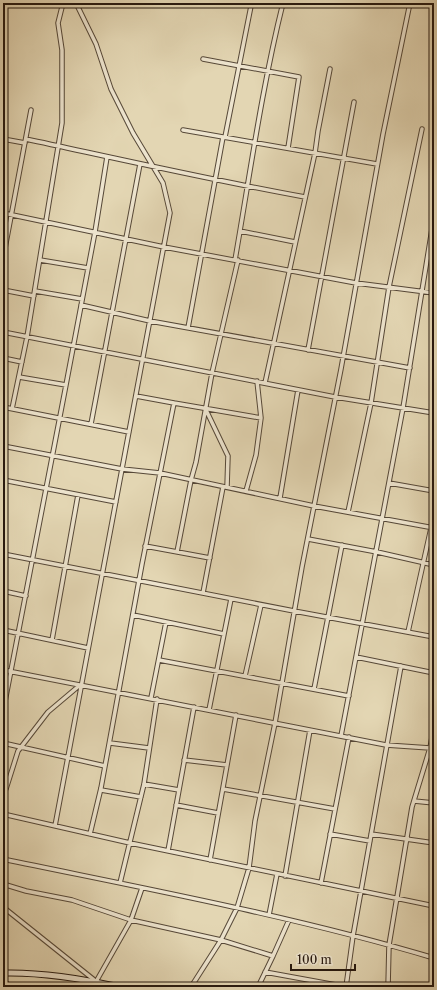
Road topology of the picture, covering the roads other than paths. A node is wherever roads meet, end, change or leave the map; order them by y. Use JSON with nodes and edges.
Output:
{"nodes":[{"id":1,"x":62,"y":3,"type":"edge"},
{"id":2,"x":76,"y":3,"type":"edge"},
{"id":3,"x":283,"y":3,"type":"edge"},
{"id":4,"x":410,"y":3,"type":"edge"},
{"id":5,"x":251,"y":6,"type":"dead end"},
{"id":6,"x":203,"y":58,"type":"dead end"},
{"id":7,"x":239,"y":65,"type":"junction"},
{"id":8,"x":330,"y":69,"type":"dead end"},
{"id":9,"x":268,"y":71,"type":"junction"},
{"id":10,"x":354,"y":102,"type":"dead end"},
{"id":11,"x":31,"y":110,"type":"dead end"},
{"id":12,"x":422,"y":129,"type":"dead end"},
{"id":13,"x":183,"y":130,"type":"dead end"},
{"id":14,"x":224,"y":137,"type":"junction"},
{"id":15,"x":3,"y":139,"type":"edge"},
{"id":16,"x":26,"y":141,"type":"junction"},
{"id":17,"x":255,"y":142,"type":"junction"},
{"id":18,"x":59,"y":146,"type":"junction"},
{"id":19,"x":288,"y":148,"type":"junction"},
{"id":20,"x":315,"y":153,"type":"junction"},
{"id":21,"x":107,"y":157,"type":"junction"},
{"id":22,"x":343,"y":158,"type":"junction"},
{"id":23,"x":140,"y":164,"type":"junction"},
{"id":24,"x":377,"y":164,"type":"junction"},
{"id":25,"x":153,"y":167,"type":"junction"},
{"id":26,"x":215,"y":180,"type":"junction"},
{"id":27,"x":247,"y":187,"type":"junction"},
{"id":28,"x":305,"y":197,"type":"junction"},
{"id":29,"x":3,"y":213,"type":"edge"},
{"id":30,"x":12,"y":215,"type":"junction"},
{"id":31,"x":46,"y":222,"type":"junction"},
{"id":32,"x":432,"y":228,"type":"dead end"},
{"id":33,"x":95,"y":232,"type":"junction"},
{"id":34,"x":240,"y":232,"type":"junction"},
{"id":35,"x":126,"y":239,"type":"junction"},
{"id":36,"x":295,"y":242,"type":"junction"},
{"id":37,"x":164,"y":247,"type":"junction"},
{"id":38,"x":202,"y":254,"type":"junction"},
{"id":39,"x":3,"y":259,"type":"edge"},
{"id":40,"x":40,"y":260,"type":"junction"},
{"id":41,"x":236,"y":260,"type":"junction"},
{"id":42,"x":88,"y":268,"type":"junction"},
{"id":43,"x":289,"y":270,"type":"junction"},
{"id":44,"x":322,"y":276,"type":"junction"},
{"id":45,"x":356,"y":282,"type":"junction"},
{"id":46,"x":389,"y":287,"type":"junction"},
{"id":47,"x":3,"y":290,"type":"edge"},
{"id":48,"x":34,"y":291,"type":"junction"},
{"id":49,"x":422,"y":291,"type":"junction"},
{"id":50,"x":434,"y":293,"type":"edge"},
{"id":51,"x":34,"y":296,"type":"junction"},
{"id":52,"x":82,"y":299,"type":"junction"},
{"id":53,"x":81,"y":305,"type":"junction"},
{"id":54,"x":112,"y":312,"type":"junction"},
{"id":55,"x":150,"y":321,"type":"junction"},
{"id":56,"x":188,"y":328,"type":"junction"},
{"id":57,"x":3,"y":332,"type":"edge"},
{"id":58,"x":221,"y":334,"type":"junction"},
{"id":59,"x":27,"y":337,"type":"junction"},
{"id":60,"x":273,"y":344,"type":"junction"},
{"id":61,"x":74,"y":346,"type":"junction"},
{"id":62,"x":308,"y":350,"type":"junction"},
{"id":63,"x":105,"y":352,"type":"junction"},
{"id":64,"x":343,"y":357,"type":"junction"},
{"id":65,"x":3,"y":358,"type":"edge"},
{"id":66,"x":143,"y":360,"type":"junction"},
{"id":67,"x":22,"y":362,"type":"junction"},
{"id":68,"x":377,"y":362,"type":"junction"},
{"id":69,"x":410,"y":368,"type":"junction"},
{"id":70,"x":212,"y":373,"type":"junction"},
{"id":71,"x":19,"y":377,"type":"junction"},
{"id":72,"x":257,"y":382,"type":"junction"},
{"id":73,"x":265,"y":383,"type":"junction"},
{"id":74,"x":66,"y":385,"type":"junction"},
{"id":75,"x":298,"y":390,"type":"junction"},
{"id":76,"x":136,"y":396,"type":"junction"},
{"id":77,"x":336,"y":397,"type":"junction"},
{"id":78,"x":371,"y":403,"type":"junction"},
{"id":79,"x":174,"y":404,"type":"junction"},
{"id":80,"x":3,"y":407,"type":"edge"},
{"id":81,"x":403,"y":408,"type":"junction"},
{"id":82,"x":12,"y":409,"type":"junction"},
{"id":83,"x":206,"y":409,"type":"junction"},
{"id":84,"x":434,"y":413,"type":"edge"},
{"id":85,"x":60,"y":418,"type":"junction"},
{"id":86,"x":261,"y":418,"type":"junction"},
{"id":87,"x":91,"y":424,"type":"junction"},
{"id":88,"x":129,"y":432,"type":"junction"},
{"id":89,"x":3,"y":446,"type":"edge"},
{"id":90,"x":53,"y":455,"type":"junction"},
{"id":91,"x":122,"y":469,"type":"junction"},
{"id":92,"x":160,"y":473,"type":"junction"},
{"id":93,"x":3,"y":480,"type":"edge"},
{"id":94,"x":191,"y":480,"type":"junction"},
{"id":95,"x":390,"y":483,"type":"junction"},
{"id":96,"x":225,"y":487,"type":"junction"},
{"id":97,"x":46,"y":489,"type":"junction"},
{"id":98,"x":246,"y":491,"type":"junction"},
{"id":99,"x":434,"y":491,"type":"edge"},
{"id":100,"x":78,"y":495,"type":"junction"},
{"id":101,"x":280,"y":498,"type":"junction"},
{"id":102,"x":116,"y":502,"type":"junction"},
{"id":103,"x":314,"y":506,"type":"junction"},
{"id":104,"x":348,"y":512,"type":"junction"},
{"id":105,"x":383,"y":519,"type":"junction"},
{"id":106,"x":432,"y":528,"type":"edge"},
{"id":107,"x":308,"y":539,"type":"junction"},
{"id":108,"x":342,"y":545,"type":"junction"},
{"id":109,"x":145,"y":546,"type":"junction"},
{"id":110,"x":177,"y":552,"type":"junction"},
{"id":111,"x":377,"y":552,"type":"junction"},
{"id":112,"x":3,"y":554,"type":"edge"},
{"id":113,"x":210,"y":558,"type":"junction"},
{"id":114,"x":33,"y":560,"type":"junction"},
{"id":115,"x":423,"y":562,"type":"junction"},
{"id":116,"x":434,"y":565,"type":"edge"},
{"id":117,"x":65,"y":566,"type":"junction"},
{"id":118,"x":102,"y":573,"type":"junction"},
{"id":119,"x":139,"y":580,"type":"junction"},
{"id":120,"x":3,"y":591,"type":"edge"},
{"id":121,"x":203,"y":593,"type":"junction"},
{"id":122,"x":26,"y":596,"type":"junction"},
{"id":123,"x":231,"y":599,"type":"junction"},
{"id":124,"x":260,"y":605,"type":"junction"},
{"id":125,"x":294,"y":612,"type":"junction"},
{"id":126,"x":133,"y":615,"type":"junction"},
{"id":127,"x":328,"y":617,"type":"junction"},
{"id":128,"x":166,"y":622,"type":"junction"},
{"id":129,"x":363,"y":624,"type":"junction"},
{"id":130,"x":3,"y":630,"type":"edge"},
{"id":131,"x":408,"y":632,"type":"junction"},
{"id":132,"x":19,"y":634,"type":"junction"},
{"id":133,"x":224,"y":634,"type":"junction"},
{"id":134,"x":434,"y":637,"type":"edge"},
{"id":135,"x":52,"y":640,"type":"junction"},
{"id":136,"x":88,"y":648,"type":"junction"},
{"id":137,"x":356,"y":657,"type":"junction"},
{"id":138,"x":159,"y":660,"type":"junction"},
{"id":139,"x":401,"y":666,"type":"junction"},
{"id":140,"x":3,"y":670,"type":"edge"},
{"id":141,"x":11,"y":671,"type":"junction"},
{"id":142,"x":216,"y":671,"type":"junction"},
{"id":143,"x":434,"y":673,"type":"edge"},
{"id":144,"x":245,"y":676,"type":"junction"},
{"id":145,"x":282,"y":683,"type":"junction"},
{"id":146,"x":81,"y":685,"type":"junction"},
{"id":147,"x":314,"y":689,"type":"junction"},
{"id":148,"x":119,"y":691,"type":"junction"},
{"id":149,"x":349,"y":696,"type":"junction"},
{"id":150,"x":151,"y":698,"type":"junction"},
{"id":151,"x":157,"y":700,"type":"junction"},
{"id":152,"x":194,"y":707,"type":"junction"},
{"id":153,"x":209,"y":710,"type":"junction"},
{"id":154,"x":3,"y":712,"type":"edge"},
{"id":155,"x":236,"y":715,"type":"junction"},
{"id":156,"x":275,"y":723,"type":"junction"},
{"id":157,"x":434,"y":726,"type":"edge"},
{"id":158,"x":310,"y":730,"type":"junction"},
{"id":159,"x":341,"y":736,"type":"junction"},
{"id":160,"x":349,"y":737,"type":"junction"},
{"id":161,"x":3,"y":743,"type":"edge"},
{"id":162,"x":110,"y":743,"type":"junction"},
{"id":163,"x":386,"y":745,"type":"junction"},
{"id":164,"x":21,"y":747,"type":"junction"},
{"id":165,"x":149,"y":748,"type":"junction"},
{"id":166,"x":430,"y":748,"type":"junction"},
{"id":167,"x":68,"y":758,"type":"junction"},
{"id":168,"x":184,"y":760,"type":"junction"},
{"id":169,"x":227,"y":765,"type":"junction"},
{"id":170,"x":105,"y":766,"type":"junction"},
{"id":171,"x":144,"y":784,"type":"junction"},
{"id":172,"x":223,"y":789,"type":"junction"},
{"id":173,"x":101,"y":790,"type":"junction"},
{"id":174,"x":179,"y":790,"type":"junction"},
{"id":175,"x":3,"y":791,"type":"edge"},
{"id":176,"x":260,"y":795,"type":"junction"},
{"id":177,"x":141,"y":797,"type":"junction"},
{"id":178,"x":414,"y":801,"type":"junction"},
{"id":179,"x":297,"y":802,"type":"junction"},
{"id":180,"x":434,"y":803,"type":"edge"},
{"id":181,"x":176,"y":805,"type":"junction"},
{"id":182,"x":335,"y":809,"type":"junction"},
{"id":183,"x":218,"y":813,"type":"junction"},
{"id":184,"x":3,"y":814,"type":"edge"},
{"id":185,"x":55,"y":826,"type":"junction"},
{"id":186,"x":90,"y":834,"type":"junction"},
{"id":187,"x":330,"y":834,"type":"junction"},
{"id":188,"x":371,"y":834,"type":"junction"},
{"id":189,"x":407,"y":838,"type":"junction"},
{"id":190,"x":370,"y":841,"type":"junction"},
{"id":191,"x":130,"y":843,"type":"junction"},
{"id":192,"x":434,"y":843,"type":"edge"},
{"id":193,"x":168,"y":851,"type":"junction"},
{"id":194,"x":3,"y":858,"type":"edge"},
{"id":195,"x":210,"y":860,"type":"junction"},
{"id":196,"x":249,"y":868,"type":"junction"},
{"id":197,"x":277,"y":874,"type":"junction"},
{"id":198,"x":284,"y":876,"type":"junction"},
{"id":199,"x":120,"y":883,"type":"junction"},
{"id":200,"x":321,"y":883,"type":"junction"},
{"id":201,"x":3,"y":884,"type":"edge"},
{"id":202,"x":142,"y":888,"type":"junction"},
{"id":203,"x":361,"y":891,"type":"junction"},
{"id":204,"x":396,"y":898,"type":"junction"},
{"id":205,"x":434,"y":906,"type":"edge"},
{"id":206,"x":3,"y":907,"type":"edge"},
{"id":207,"x":237,"y":908,"type":"junction"},
{"id":208,"x":269,"y":915,"type":"junction"},
{"id":209,"x":131,"y":920,"type":"junction"},
{"id":210,"x":289,"y":920,"type":"junction"},
{"id":211,"x":353,"y":936,"type":"junction"},
{"id":212,"x":221,"y":940,"type":"junction"},
{"id":213,"x":389,"y":945,"type":"junction"},
{"id":214,"x":273,"y":956,"type":"junction"},
{"id":215,"x":434,"y":958,"type":"edge"},
{"id":216,"x":266,"y":972,"type":"junction"},
{"id":217,"x":3,"y":973,"type":"edge"},
{"id":218,"x":3,"y":980,"type":"edge"},
{"id":219,"x":96,"y":982,"type":"junction"},
{"id":220,"x":11,"y":987,"type":"edge"},
{"id":221,"x":93,"y":987,"type":"edge"},
{"id":222,"x":103,"y":987,"type":"edge"},
{"id":223,"x":120,"y":987,"type":"edge"},
{"id":224,"x":191,"y":987,"type":"edge"},
{"id":225,"x":258,"y":987,"type":"edge"},
{"id":226,"x":347,"y":987,"type":"edge"},
{"id":227,"x":388,"y":987,"type":"edge"}],
"edges":[{"from":1,"to":18,"type":"street"},
{"from":2,"to":25,"type":"street"},
{"from":3,"to":9,"type":"street"},
{"from":4,"to":24,"type":"street"},
{"from":5,"to":7,"type":"street"},
{"from":6,"to":7,"type":"street"},
{"from":7,"to":9,"type":"street"},
{"from":7,"to":14,"type":"street"},
{"from":8,"to":20,"type":"street"},
{"from":9,"to":17,"type":"street"},
{"from":9,"to":19,"type":"street"},
{"from":10,"to":22,"type":"street"},
{"from":11,"to":16,"type":"street"},
{"from":12,"to":46,"type":"street"},
{"from":13,"to":14,"type":"street"},
{"from":14,"to":17,"type":"street"},
{"from":14,"to":26,"type":"street"},
{"from":15,"to":16,"type":"street"},
{"from":16,"to":18,"type":"street"},
{"from":16,"to":30,"type":"street"},
{"from":17,"to":19,"type":"street"},
{"from":17,"to":27,"type":"street"},
{"from":18,"to":21,"type":"street"},
{"from":18,"to":31,"type":"street"},
{"from":19,"to":20,"type":"street"},
{"from":20,"to":22,"type":"street"},
{"from":20,"to":28,"type":"street"},
{"from":21,"to":23,"type":"street"},
{"from":21,"to":33,"type":"street"},
{"from":22,"to":24,"type":"street"},
{"from":22,"to":44,"type":"street"},
{"from":23,"to":25,"type":"street"},
{"from":23,"to":35,"type":"street"},
{"from":24,"to":45,"type":"street"},
{"from":25,"to":26,"type":"street"},
{"from":25,"to":37,"type":"street"},
{"from":26,"to":27,"type":"street"},
{"from":26,"to":38,"type":"street"},
{"from":27,"to":28,"type":"street"},
{"from":27,"to":34,"type":"street"},
{"from":28,"to":36,"type":"street"},
{"from":29,"to":30,"type":"street"},
{"from":30,"to":31,"type":"street"},
{"from":30,"to":39,"type":"street"},
{"from":31,"to":33,"type":"street"},
{"from":31,"to":40,"type":"street"},
{"from":32,"to":49,"type":"street"},
{"from":33,"to":35,"type":"street"},
{"from":33,"to":42,"type":"street"},
{"from":34,"to":36,"type":"street"},
{"from":34,"to":41,"type":"street"},
{"from":35,"to":37,"type":"street"},
{"from":35,"to":54,"type":"street"},
{"from":36,"to":43,"type":"street"},
{"from":37,"to":38,"type":"street"},
{"from":37,"to":55,"type":"street"},
{"from":38,"to":41,"type":"street"},
{"from":38,"to":56,"type":"street"},
{"from":40,"to":42,"type":"street"},
{"from":40,"to":48,"type":"street"},
{"from":41,"to":43,"type":"street"},
{"from":41,"to":58,"type":"street"},
{"from":42,"to":52,"type":"street"},
{"from":43,"to":44,"type":"street"},
{"from":43,"to":60,"type":"street"},
{"from":44,"to":45,"type":"street"},
{"from":44,"to":62,"type":"street"},
{"from":45,"to":46,"type":"street"},
{"from":45,"to":64,"type":"street"},
{"from":46,"to":49,"type":"street"},
{"from":46,"to":68,"type":"street"},
{"from":47,"to":51,"type":"street"},
{"from":48,"to":51,"type":"street"},
{"from":48,"to":52,"type":"street"},
{"from":49,"to":50,"type":"street"},
{"from":49,"to":69,"type":"street"},
{"from":51,"to":59,"type":"street"},
{"from":52,"to":53,"type":"street"},
{"from":53,"to":54,"type":"street"},
{"from":53,"to":61,"type":"street"},
{"from":54,"to":55,"type":"street"},
{"from":54,"to":63,"type":"street"},
{"from":55,"to":56,"type":"street"},
{"from":55,"to":66,"type":"street"},
{"from":56,"to":58,"type":"street"},
{"from":57,"to":59,"type":"street"},
{"from":58,"to":60,"type":"street"},
{"from":58,"to":70,"type":"street"},
{"from":59,"to":61,"type":"street"},
{"from":59,"to":67,"type":"street"},
{"from":60,"to":62,"type":"street"},
{"from":60,"to":73,"type":"street"},
{"from":61,"to":63,"type":"street"},
{"from":61,"to":74,"type":"street"},
{"from":62,"to":64,"type":"street"},
{"from":63,"to":66,"type":"street"},
{"from":63,"to":87,"type":"street"},
{"from":64,"to":68,"type":"street"},
{"from":64,"to":77,"type":"street"},
{"from":65,"to":67,"type":"street"},
{"from":66,"to":70,"type":"street"},
{"from":66,"to":76,"type":"street"},
{"from":67,"to":71,"type":"street"},
{"from":68,"to":69,"type":"street"},
{"from":68,"to":78,"type":"street"},
{"from":69,"to":81,"type":"street"},
{"from":70,"to":72,"type":"street"},
{"from":70,"to":83,"type":"street"},
{"from":71,"to":74,"type":"street"},
{"from":71,"to":82,"type":"street"},
{"from":72,"to":73,"type":"street"},
{"from":72,"to":86,"type":"street"},
{"from":73,"to":75,"type":"street"},
{"from":74,"to":85,"type":"street"},
{"from":75,"to":77,"type":"street"},
{"from":75,"to":101,"type":"street"},
{"from":76,"to":79,"type":"street"},
{"from":76,"to":88,"type":"street"},
{"from":77,"to":78,"type":"street"},
{"from":77,"to":103,"type":"street"},
{"from":78,"to":81,"type":"street"},
{"from":78,"to":104,"type":"street"},
{"from":79,"to":83,"type":"street"},
{"from":79,"to":92,"type":"street"},
{"from":80,"to":82,"type":"street"},
{"from":81,"to":84,"type":"street"},
{"from":81,"to":95,"type":"street"},
{"from":82,"to":85,"type":"street"},
{"from":83,"to":86,"type":"street"},
{"from":83,"to":94,"type":"street"},
{"from":83,"to":96,"type":"street"},
{"from":85,"to":87,"type":"street"},
{"from":85,"to":90,"type":"street"},
{"from":86,"to":98,"type":"street"},
{"from":87,"to":88,"type":"street"},
{"from":88,"to":91,"type":"street"},
{"from":89,"to":90,"type":"street"},
{"from":90,"to":91,"type":"street"},
{"from":90,"to":97,"type":"street"},
{"from":91,"to":92,"type":"street"},
{"from":91,"to":102,"type":"street"},
{"from":92,"to":94,"type":"street"},
{"from":92,"to":109,"type":"street"},
{"from":93,"to":97,"type":"street"},
{"from":94,"to":96,"type":"street"},
{"from":94,"to":110,"type":"street"},
{"from":95,"to":99,"type":"street"},
{"from":95,"to":105,"type":"street"},
{"from":96,"to":98,"type":"street"},
{"from":96,"to":113,"type":"street"},
{"from":97,"to":100,"type":"street"},
{"from":97,"to":114,"type":"street"},
{"from":98,"to":101,"type":"street"},
{"from":100,"to":102,"type":"street"},
{"from":100,"to":117,"type":"street"},
{"from":101,"to":103,"type":"street"},
{"from":102,"to":118,"type":"street"},
{"from":103,"to":104,"type":"street"},
{"from":103,"to":107,"type":"street"},
{"from":104,"to":105,"type":"street"},
{"from":105,"to":106,"type":"street"},
{"from":105,"to":111,"type":"street"},
{"from":106,"to":115,"type":"street"},
{"from":107,"to":108,"type":"street"},
{"from":107,"to":125,"type":"street"},
{"from":108,"to":111,"type":"street"},
{"from":108,"to":127,"type":"street"},
{"from":109,"to":110,"type":"street"},
{"from":109,"to":119,"type":"street"},
{"from":110,"to":113,"type":"street"},
{"from":111,"to":115,"type":"street"},
{"from":111,"to":129,"type":"street"},
{"from":112,"to":114,"type":"street"},
{"from":113,"to":121,"type":"street"},
{"from":114,"to":117,"type":"street"},
{"from":114,"to":122,"type":"street"},
{"from":115,"to":116,"type":"street"},
{"from":115,"to":131,"type":"street"},
{"from":117,"to":118,"type":"street"},
{"from":117,"to":135,"type":"street"},
{"from":118,"to":119,"type":"street"},
{"from":118,"to":136,"type":"street"},
{"from":119,"to":121,"type":"street"},
{"from":119,"to":126,"type":"street"},
{"from":120,"to":122,"type":"street"},
{"from":121,"to":123,"type":"street"},
{"from":122,"to":132,"type":"street"},
{"from":123,"to":124,"type":"street"},
{"from":123,"to":133,"type":"street"},
{"from":124,"to":125,"type":"street"},
{"from":124,"to":144,"type":"street"},
{"from":125,"to":127,"type":"street"},
{"from":125,"to":145,"type":"street"},
{"from":126,"to":128,"type":"street"},
{"from":126,"to":148,"type":"street"},
{"from":127,"to":129,"type":"street"},
{"from":127,"to":147,"type":"street"},
{"from":128,"to":133,"type":"street"},
{"from":128,"to":138,"type":"street"},
{"from":129,"to":131,"type":"street"},
{"from":129,"to":137,"type":"street"},
{"from":130,"to":132,"type":"street"},
{"from":131,"to":134,"type":"street"},
{"from":132,"to":135,"type":"street"},
{"from":132,"to":141,"type":"street"},
{"from":133,"to":142,"type":"street"},
{"from":135,"to":136,"type":"street"},
{"from":136,"to":146,"type":"street"},
{"from":137,"to":139,"type":"street"},
{"from":137,"to":149,"type":"street"},
{"from":138,"to":142,"type":"street"},
{"from":138,"to":150,"type":"street"},
{"from":139,"to":143,"type":"street"},
{"from":139,"to":163,"type":"street"},
{"from":140,"to":141,"type":"street"},
{"from":141,"to":146,"type":"street"},
{"from":141,"to":154,"type":"street"},
{"from":142,"to":144,"type":"street"},
{"from":142,"to":153,"type":"street"},
{"from":144,"to":145,"type":"street"},
{"from":145,"to":147,"type":"street"},
{"from":145,"to":156,"type":"street"},
{"from":146,"to":148,"type":"street"},
{"from":146,"to":164,"type":"street"},
{"from":146,"to":167,"type":"street"},
{"from":147,"to":149,"type":"street"},
{"from":148,"to":150,"type":"street"},
{"from":148,"to":162,"type":"street"},
{"from":149,"to":159,"type":"street"},
{"from":150,"to":151,"type":"street"},
{"from":151,"to":152,"type":"street"},
{"from":151,"to":165,"type":"street"},
{"from":152,"to":153,"type":"street"},
{"from":152,"to":168,"type":"street"},
{"from":153,"to":155,"type":"street"},
{"from":155,"to":156,"type":"street"},
{"from":155,"to":169,"type":"street"},
{"from":156,"to":158,"type":"street"},
{"from":156,"to":176,"type":"street"},
{"from":157,"to":166,"type":"street"},
{"from":158,"to":159,"type":"street"},
{"from":158,"to":179,"type":"street"},
{"from":159,"to":160,"type":"street"},
{"from":160,"to":163,"type":"street"},
{"from":160,"to":182,"type":"street"},
{"from":161,"to":164,"type":"street"},
{"from":162,"to":165,"type":"street"},
{"from":162,"to":170,"type":"street"},
{"from":163,"to":166,"type":"street"},
{"from":163,"to":188,"type":"street"},
{"from":164,"to":167,"type":"street"},
{"from":164,"to":175,"type":"street"},
{"from":165,"to":171,"type":"street"},
{"from":166,"to":178,"type":"street"},
{"from":167,"to":170,"type":"street"},
{"from":167,"to":185,"type":"street"},
{"from":168,"to":169,"type":"street"},
{"from":168,"to":174,"type":"street"},
{"from":169,"to":172,"type":"street"},
{"from":170,"to":173,"type":"street"},
{"from":171,"to":174,"type":"street"},
{"from":171,"to":177,"type":"street"},
{"from":172,"to":176,"type":"street"},
{"from":172,"to":183,"type":"street"},
{"from":173,"to":177,"type":"street"},
{"from":173,"to":186,"type":"street"},
{"from":174,"to":181,"type":"street"},
{"from":176,"to":179,"type":"street"},
{"from":176,"to":196,"type":"street"},
{"from":177,"to":191,"type":"street"},
{"from":178,"to":180,"type":"street"},
{"from":178,"to":189,"type":"street"},
{"from":179,"to":182,"type":"street"},
{"from":179,"to":198,"type":"street"},
{"from":181,"to":183,"type":"street"},
{"from":181,"to":193,"type":"street"},
{"from":182,"to":187,"type":"street"},
{"from":183,"to":195,"type":"street"},
{"from":184,"to":185,"type":"street"},
{"from":185,"to":186,"type":"street"},
{"from":186,"to":191,"type":"street"},
{"from":187,"to":190,"type":"street"},
{"from":187,"to":200,"type":"street"},
{"from":188,"to":189,"type":"street"},
{"from":188,"to":190,"type":"street"},
{"from":189,"to":192,"type":"street"},
{"from":189,"to":204,"type":"street"},
{"from":190,"to":203,"type":"street"},
{"from":191,"to":193,"type":"street"},
{"from":191,"to":199,"type":"street"},
{"from":193,"to":195,"type":"street"},
{"from":194,"to":199,"type":"street"},
{"from":195,"to":196,"type":"street"},
{"from":196,"to":197,"type":"street"},
{"from":196,"to":207,"type":"street"},
{"from":197,"to":198,"type":"street"},
{"from":197,"to":208,"type":"street"},
{"from":198,"to":200,"type":"street"},
{"from":199,"to":202,"type":"street"},
{"from":200,"to":203,"type":"street"},
{"from":201,"to":209,"type":"street"},
{"from":202,"to":207,"type":"street"},
{"from":202,"to":209,"type":"street"},
{"from":203,"to":204,"type":"street"},
{"from":203,"to":211,"type":"street"},
{"from":204,"to":205,"type":"street"},
{"from":204,"to":213,"type":"street"},
{"from":206,"to":219,"type":"street"},
{"from":207,"to":208,"type":"street"},
{"from":207,"to":212,"type":"street"},
{"from":208,"to":210,"type":"street"},
{"from":209,"to":212,"type":"street"},
{"from":209,"to":219,"type":"street"},
{"from":210,"to":211,"type":"street"},
{"from":210,"to":214,"type":"street"},
{"from":211,"to":213,"type":"street"},
{"from":211,"to":226,"type":"street"},
{"from":212,"to":214,"type":"street"},
{"from":212,"to":224,"type":"street"},
{"from":213,"to":215,"type":"street"},
{"from":213,"to":227,"type":"street"},
{"from":214,"to":216,"type":"street"},
{"from":216,"to":225,"type":"street"},
{"from":216,"to":226,"type":"street"},
{"from":217,"to":219,"type":"street"},
{"from":218,"to":220,"type":"street"},
{"from":219,"to":221,"type":"street"},
{"from":219,"to":222,"type":"street"},
{"from":219,"to":223,"type":"street"}]}
